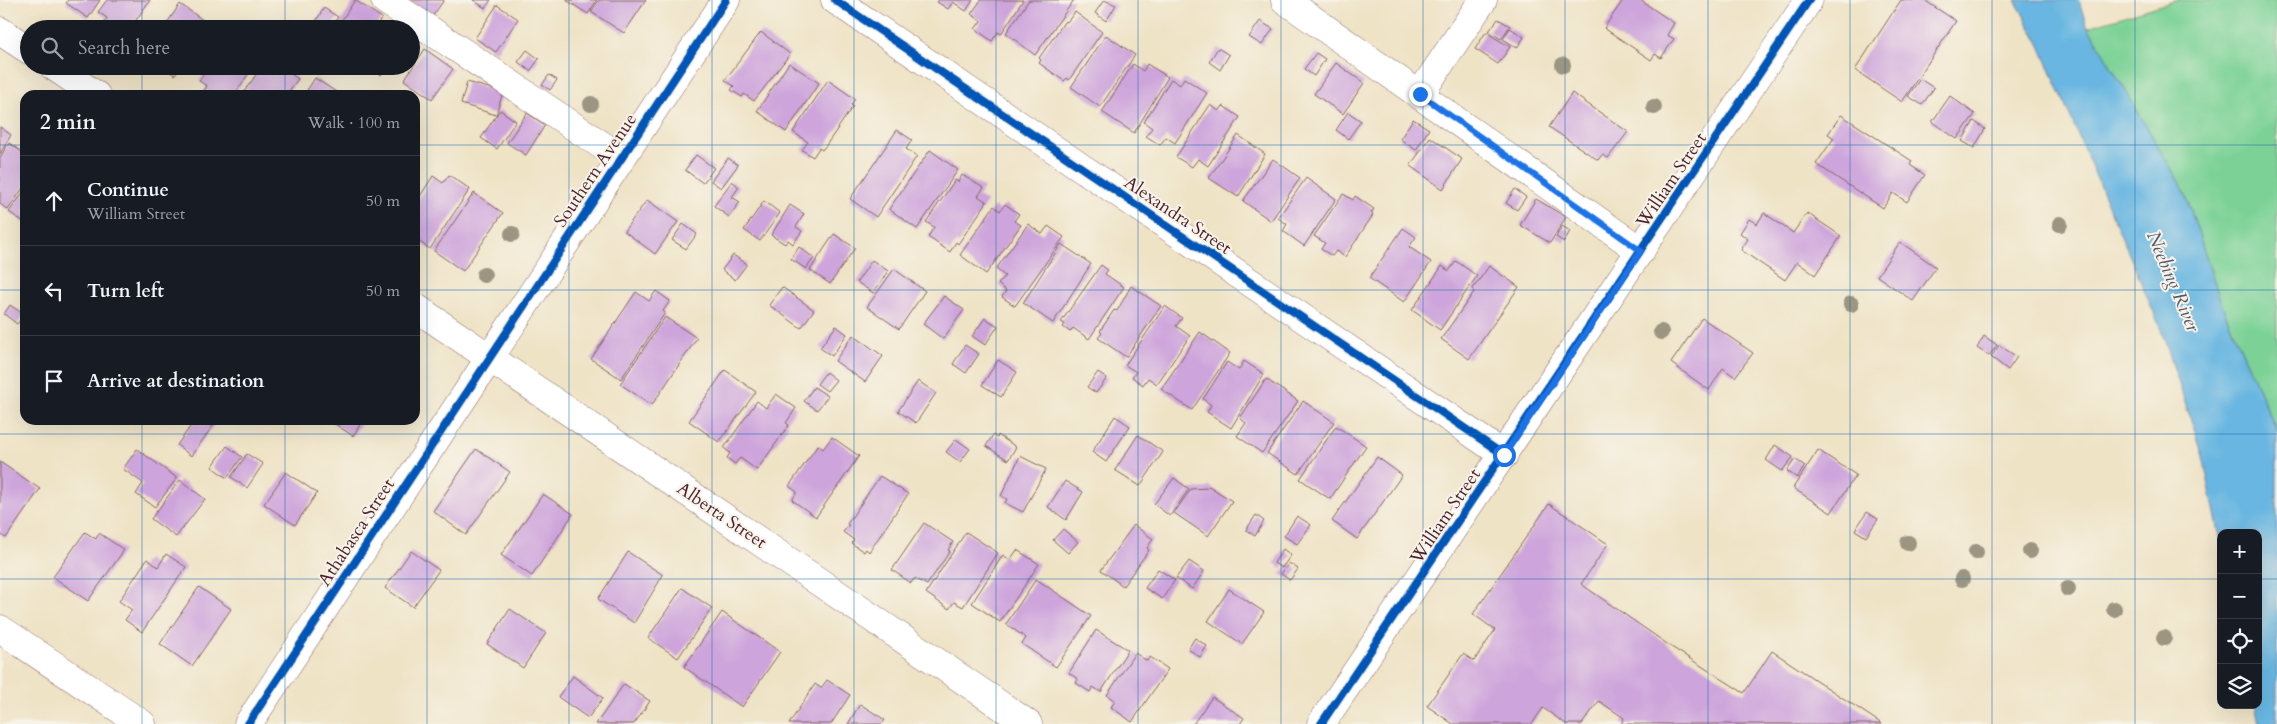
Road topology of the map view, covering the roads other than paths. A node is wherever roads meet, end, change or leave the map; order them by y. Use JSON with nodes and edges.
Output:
{"nodes":[{"id":1,"x":385,"y":0,"type":"edge"},
{"id":2,"x":726,"y":0,"type":"edge"},
{"id":3,"x":835,"y":0,"type":"edge"},
{"id":4,"x":1285,"y":0,"type":"edge"},
{"id":5,"x":1483,"y":0,"type":"edge"},
{"id":6,"x":1809,"y":0,"type":"edge"},
{"id":7,"x":415,"y":20,"type":"edge"},
{"id":8,"x":420,"y":23,"type":"edge"},
{"id":9,"x":0,"y":31,"type":"edge"},
{"id":10,"x":20,"y":44,"type":"edge"},
{"id":11,"x":66,"y":75,"type":"edge"},
{"id":12,"x":88,"y":90,"type":"edge"},
{"id":13,"x":1420,"y":94,"type":"junction"},
{"id":14,"x":621,"y":158,"type":"junction"},
{"id":15,"x":1641,"y":251,"type":"junction"},
{"id":16,"x":420,"y":310,"type":"edge"},
{"id":17,"x":490,"y":356,"type":"junction"},
{"id":18,"x":1504,"y":455,"type":"junction"},
{"id":19,"x":0,"y":629,"type":"edge"},
{"id":20,"x":142,"y":724,"type":"edge"},
{"id":21,"x":248,"y":724,"type":"edge"},
{"id":22,"x":1028,"y":724,"type":"edge"},
{"id":23,"x":1322,"y":724,"type":"edge"}],
"edges":[{"from":1,"to":7,"type":"street"},
{"from":2,"to":14,"type":"street","name":"Southern Avenue"},
{"from":3,"to":18,"type":"street","name":"Alexandra Street"},
{"from":4,"to":13,"type":"street"},
{"from":5,"to":13,"type":"street"},
{"from":6,"to":15,"type":"street","name":"William Street"},
{"from":8,"to":14,"type":"street"},
{"from":9,"to":10,"type":"street"},
{"from":11,"to":12,"type":"street"},
{"from":13,"to":15,"type":"street"},
{"from":14,"to":17,"type":"street","name":"Southern Avenue"},
{"from":15,"to":18,"type":"street","name":"William Street"},
{"from":16,"to":17,"type":"street","name":"Alberta Street"},
{"from":17,"to":21,"type":"street","name":"Athabasca Street"},
{"from":17,"to":22,"type":"street","name":"Alberta Street"},
{"from":18,"to":23,"type":"street","name":"William Street"},
{"from":19,"to":20,"type":"street"}]}
